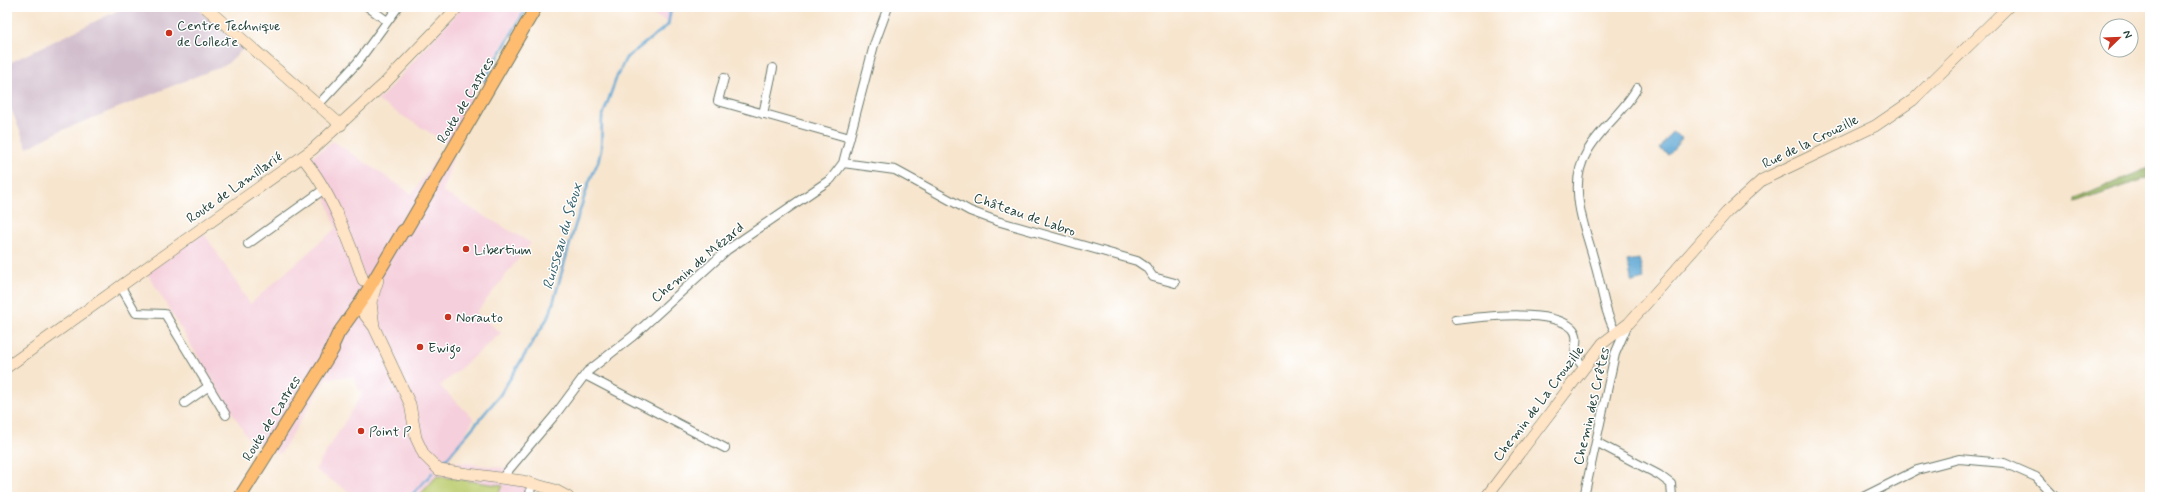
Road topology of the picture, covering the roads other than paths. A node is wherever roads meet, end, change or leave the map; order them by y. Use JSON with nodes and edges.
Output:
{"nodes":[{"id":1,"x":205,"y":7,"type":"edge"},
{"id":2,"x":368,"y":7,"type":"edge"},
{"id":3,"x":398,"y":7,"type":"edge"},
{"id":4,"x":458,"y":7,"type":"edge"},
{"id":5,"x":536,"y":7,"type":"edge"},
{"id":6,"x":888,"y":7,"type":"edge"},
{"id":7,"x":2008,"y":7,"type":"edge"},
{"id":8,"x":387,"y":21,"type":"junction"},
{"id":9,"x":773,"y":68,"type":"dead end"},
{"id":10,"x":724,"y":78,"type":"dead end"},
{"id":11,"x":1637,"y":88,"type":"dead end"},
{"id":12,"x":318,"y":105,"type":"junction"},
{"id":13,"x":763,"y":114,"type":"junction"},
{"id":14,"x":341,"y":125,"type":"junction"},
{"id":15,"x":850,"y":138,"type":"junction"},
{"id":16,"x":302,"y":157,"type":"junction"},
{"id":17,"x":843,"y":164,"type":"junction"},
{"id":18,"x":323,"y":190,"type":"junction"},
{"id":19,"x":248,"y":244,"type":"dead end"},
{"id":20,"x":389,"y":254,"type":"junction"},
{"id":21,"x":363,"y":280,"type":"dead end"},
{"id":22,"x":1175,"y":283,"type":"dead end"},
{"id":23,"x":121,"y":287,"type":"junction"},
{"id":24,"x":362,"y":300,"type":"junction"},
{"id":25,"x":1455,"y":320,"type":"dead end"},
{"id":26,"x":1629,"y":323,"type":"junction"},
{"id":27,"x":374,"y":328,"type":"junction"},
{"id":28,"x":1617,"y":332,"type":"junction"},
{"id":29,"x":7,"y":368,"type":"edge"},
{"id":30,"x":1584,"y":369,"type":"junction"},
{"id":31,"x":585,"y":375,"type":"junction"},
{"id":32,"x":209,"y":386,"type":"junction"},
{"id":33,"x":185,"y":403,"type":"dead end"},
{"id":34,"x":226,"y":415,"type":"dead end"},
{"id":35,"x":1596,"y":442,"type":"junction"},
{"id":36,"x":725,"y":448,"type":"dead end"},
{"id":37,"x":501,"y":479,"type":"junction"},
{"id":38,"x":531,"y":483,"type":"junction"},
{"id":39,"x":240,"y":497,"type":"edge"},
{"id":40,"x":530,"y":497,"type":"edge"},
{"id":41,"x":568,"y":497,"type":"edge"},
{"id":42,"x":1486,"y":497,"type":"edge"},
{"id":43,"x":1584,"y":497,"type":"edge"},
{"id":44,"x":1672,"y":497,"type":"edge"},
{"id":45,"x":1863,"y":497,"type":"edge"},
{"id":46,"x":2055,"y":497,"type":"edge"}],
"edges":[{"from":1,"to":12,"type":"street"},
{"from":2,"to":8,"type":"street"},
{"from":3,"to":8,"type":"street"},
{"from":4,"to":14,"type":"street","name":"Route de Lamillarié"},
{"from":5,"to":20,"type":"main road","name":"Route de Castres"},
{"from":6,"to":15,"type":"street","name":"Chemin de Mézard"},
{"from":7,"to":26,"type":"street","name":"Rue de la Crouzille"},
{"from":8,"to":12,"type":"street"},
{"from":9,"to":13,"type":"street"},
{"from":10,"to":13,"type":"street"},
{"from":11,"to":28,"type":"street"},
{"from":12,"to":14,"type":"street"},
{"from":13,"to":15,"type":"street"},
{"from":14,"to":16,"type":"street","name":"Route de Lamillarié"},
{"from":15,"to":17,"type":"street","name":"Chemin de Mézard"},
{"from":16,"to":18,"type":"street"},
{"from":16,"to":23,"type":"street","name":"Route de Lamillarié"},
{"from":17,"to":22,"type":"street","name":"Château de Labro"},
{"from":17,"to":31,"type":"street","name":"Chemin de Mézard"},
{"from":18,"to":19,"type":"street"},
{"from":18,"to":21,"type":"street"},
{"from":20,"to":24,"type":"main road","name":"Route de Castres"},
{"from":20,"to":27,"type":"street"},
{"from":23,"to":29,"type":"street","name":"Route de Lamillarié"},
{"from":23,"to":32,"type":"street"},
{"from":24,"to":27,"type":"street"},
{"from":24,"to":39,"type":"main road","name":"Route de Castres"},
{"from":25,"to":30,"type":"street"},
{"from":26,"to":28,"type":"street","name":"Rue de la Crouzille"},
{"from":26,"to":35,"type":"street","name":"Chemin des Crêtes"},
{"from":27,"to":37,"type":"street"},
{"from":28,"to":30,"type":"street","name":"Chemin de La Crouzille"},
{"from":30,"to":42,"type":"street","name":"Chemin de La Crouzille"},
{"from":31,"to":36,"type":"street"},
{"from":31,"to":37,"type":"street","name":"Chemin de Mézard"},
{"from":32,"to":33,"type":"street"},
{"from":32,"to":34,"type":"street"},
{"from":35,"to":43,"type":"street","name":"Chemin des Crêtes"},
{"from":35,"to":44,"type":"street"},
{"from":37,"to":38,"type":"street"},
{"from":38,"to":40,"type":"street"},
{"from":38,"to":41,"type":"street"},
{"from":45,"to":46,"type":"street"}]}
